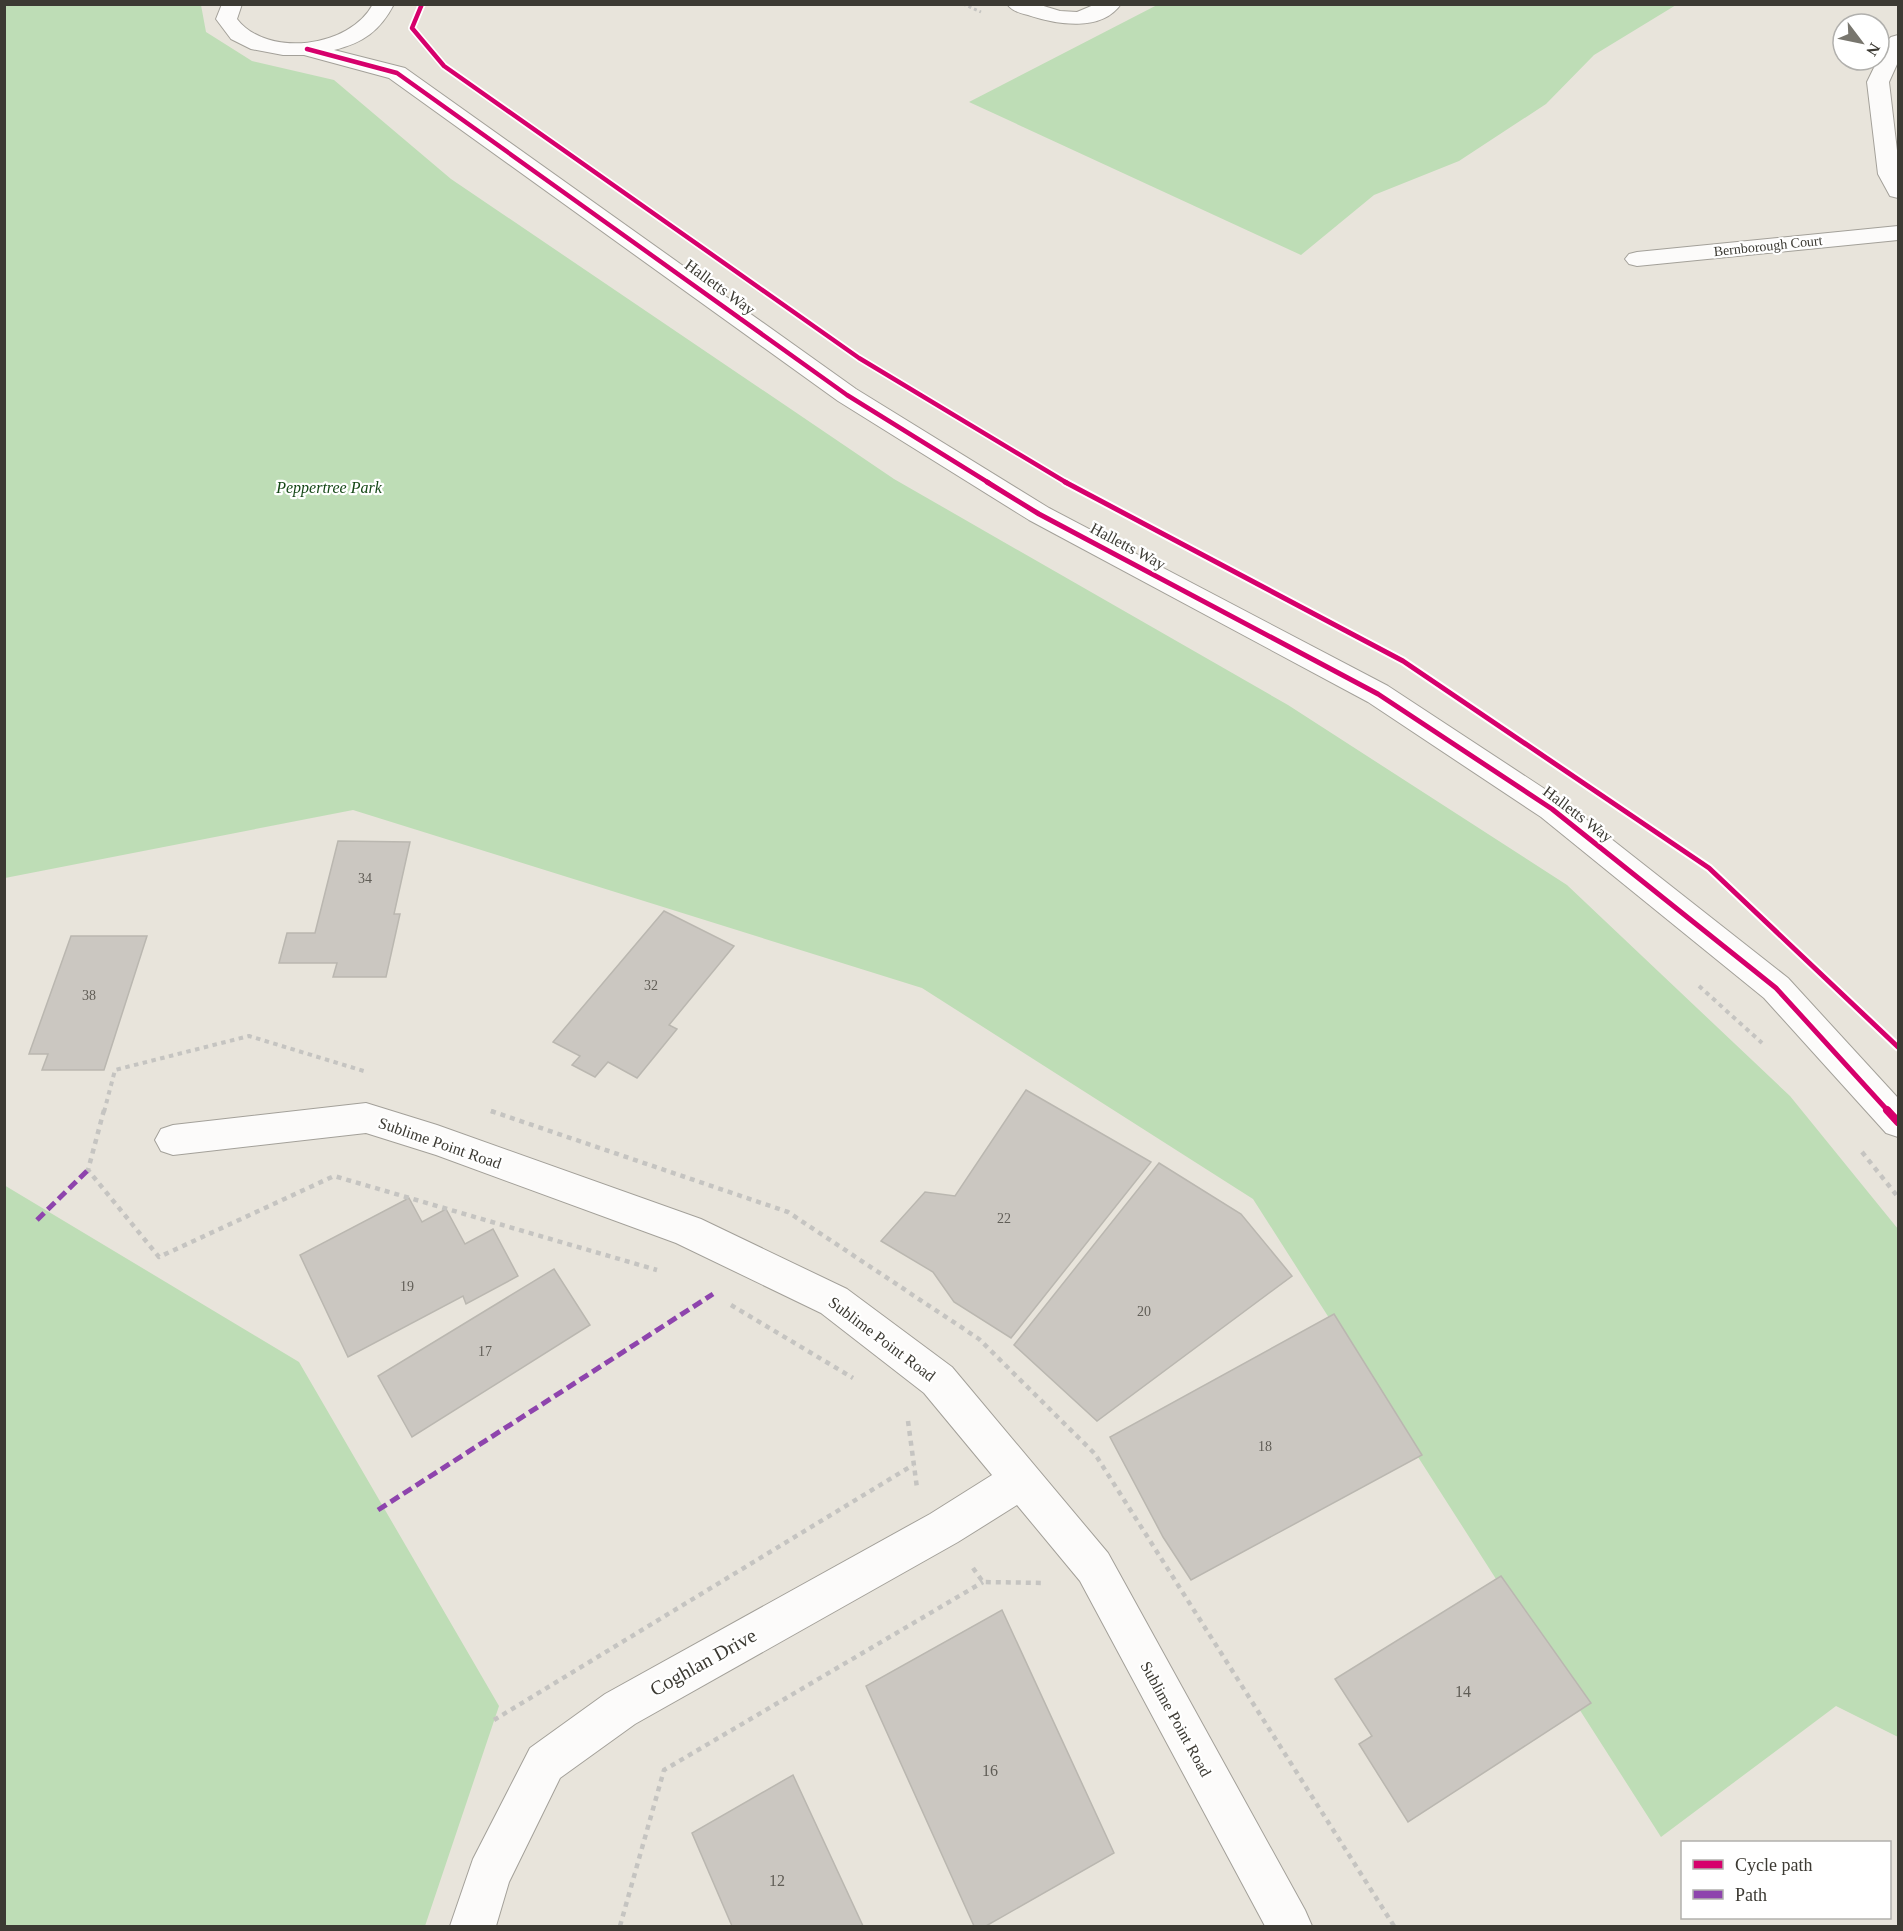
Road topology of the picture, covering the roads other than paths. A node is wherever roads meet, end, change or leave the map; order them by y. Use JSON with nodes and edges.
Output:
{"nodes":[{"id":1,"x":232,"y":4,"type":"edge"},
{"id":2,"x":384,"y":4,"type":"edge"},
{"id":3,"x":1017,"y":4,"type":"edge"},
{"id":4,"x":1111,"y":4,"type":"edge"},
{"id":5,"x":1899,"y":40,"type":"edge"},
{"id":6,"x":386,"y":47,"type":"junction"},
{"id":7,"x":307,"y":49,"type":"junction"},
{"id":8,"x":1899,"y":191,"type":"edge"},
{"id":9,"x":1899,"y":232,"type":"edge"},
{"id":10,"x":1637,"y":259,"type":"dead end"},
{"id":11,"x":1899,"y":1122,"type":"edge"},
{"id":12,"x":173,"y":1140,"type":"dead end"},
{"id":13,"x":1021,"y":1480,"type":"junction"},
{"id":14,"x":473,"y":1926,"type":"edge"},
{"id":15,"x":1290,"y":1926,"type":"edge"}],
"edges":[{"from":1,"to":7,"type":"street"},
{"from":2,"to":6,"type":"street"},
{"from":3,"to":4,"type":"street"},
{"from":5,"to":8,"type":"street"},
{"from":6,"to":7,"type":"street","name":"Halletts Way"},
{"from":6,"to":7,"type":"street"},
{"from":6,"to":11,"type":"street","name":"Halletts Way"},
{"from":9,"to":10,"type":"street","name":"Bernborough Court"},
{"from":12,"to":13,"type":"street","name":"Sublime Point Road"},
{"from":13,"to":14,"type":"street","name":"Coghlan Drive"},
{"from":13,"to":15,"type":"street","name":"Sublime Point Road"}]}
